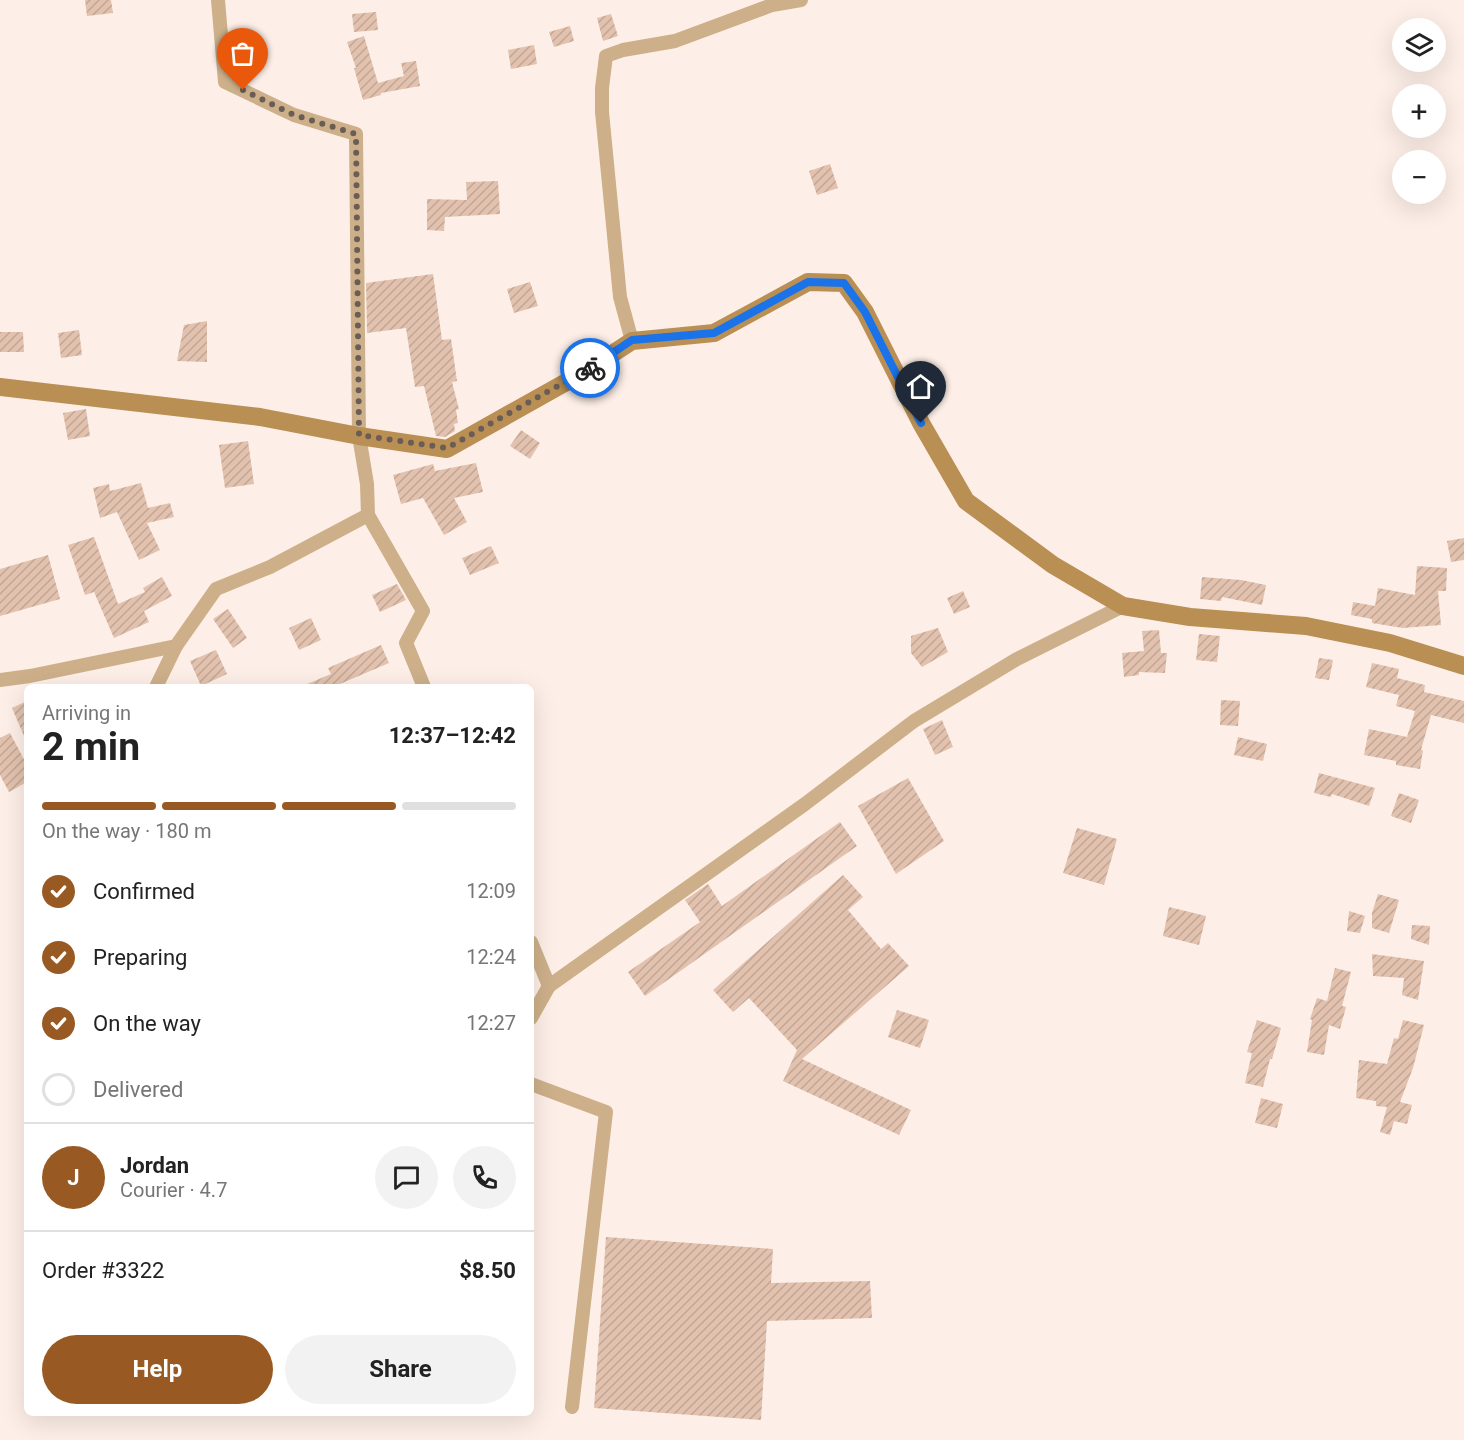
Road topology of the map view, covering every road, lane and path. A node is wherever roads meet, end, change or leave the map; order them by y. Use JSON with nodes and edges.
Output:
{"nodes":[{"id":1,"x":218,"y":0,"type":"edge"},
{"id":2,"x":801,"y":0,"type":"edge"},
{"id":3,"x":632,"y":340,"type":"junction"},
{"id":4,"x":0,"y":387,"type":"edge"},
{"id":5,"x":359,"y":435,"type":"junction"},
{"id":6,"x":368,"y":515,"type":"junction"},
{"id":7,"x":1123,"y":606,"type":"junction"},
{"id":8,"x":176,"y":646,"type":"junction"},
{"id":9,"x":1464,"y":666,"type":"edge"},
{"id":10,"x":0,"y":680,"type":"edge"},
{"id":11,"x":157,"y":684,"type":"edge"},
{"id":12,"x":423,"y":684,"type":"edge"},
{"id":13,"x":534,"y":949,"type":"edge"},
{"id":14,"x":549,"y":986,"type":"junction"},
{"id":15,"x":534,"y":1013,"type":"edge"},
{"id":16,"x":534,"y":1085,"type":"edge"},
{"id":17,"x":572,"y":1407,"type":"dead end"}],
"edges":[{"from":1,"to":5,"type":"street"},
{"from":2,"to":3,"type":"street"},
{"from":3,"to":5,"type":"street"},
{"from":3,"to":7,"type":"street"},
{"from":4,"to":5,"type":"street"},
{"from":5,"to":6,"type":"street"},
{"from":6,"to":8,"type":"street"},
{"from":6,"to":12,"type":"street"},
{"from":7,"to":9,"type":"street"},
{"from":7,"to":14,"type":"street"},
{"from":8,"to":10,"type":"street"},
{"from":8,"to":11,"type":"street"},
{"from":13,"to":14,"type":"street"},
{"from":14,"to":15,"type":"street"},
{"from":16,"to":17,"type":"street"}]}
